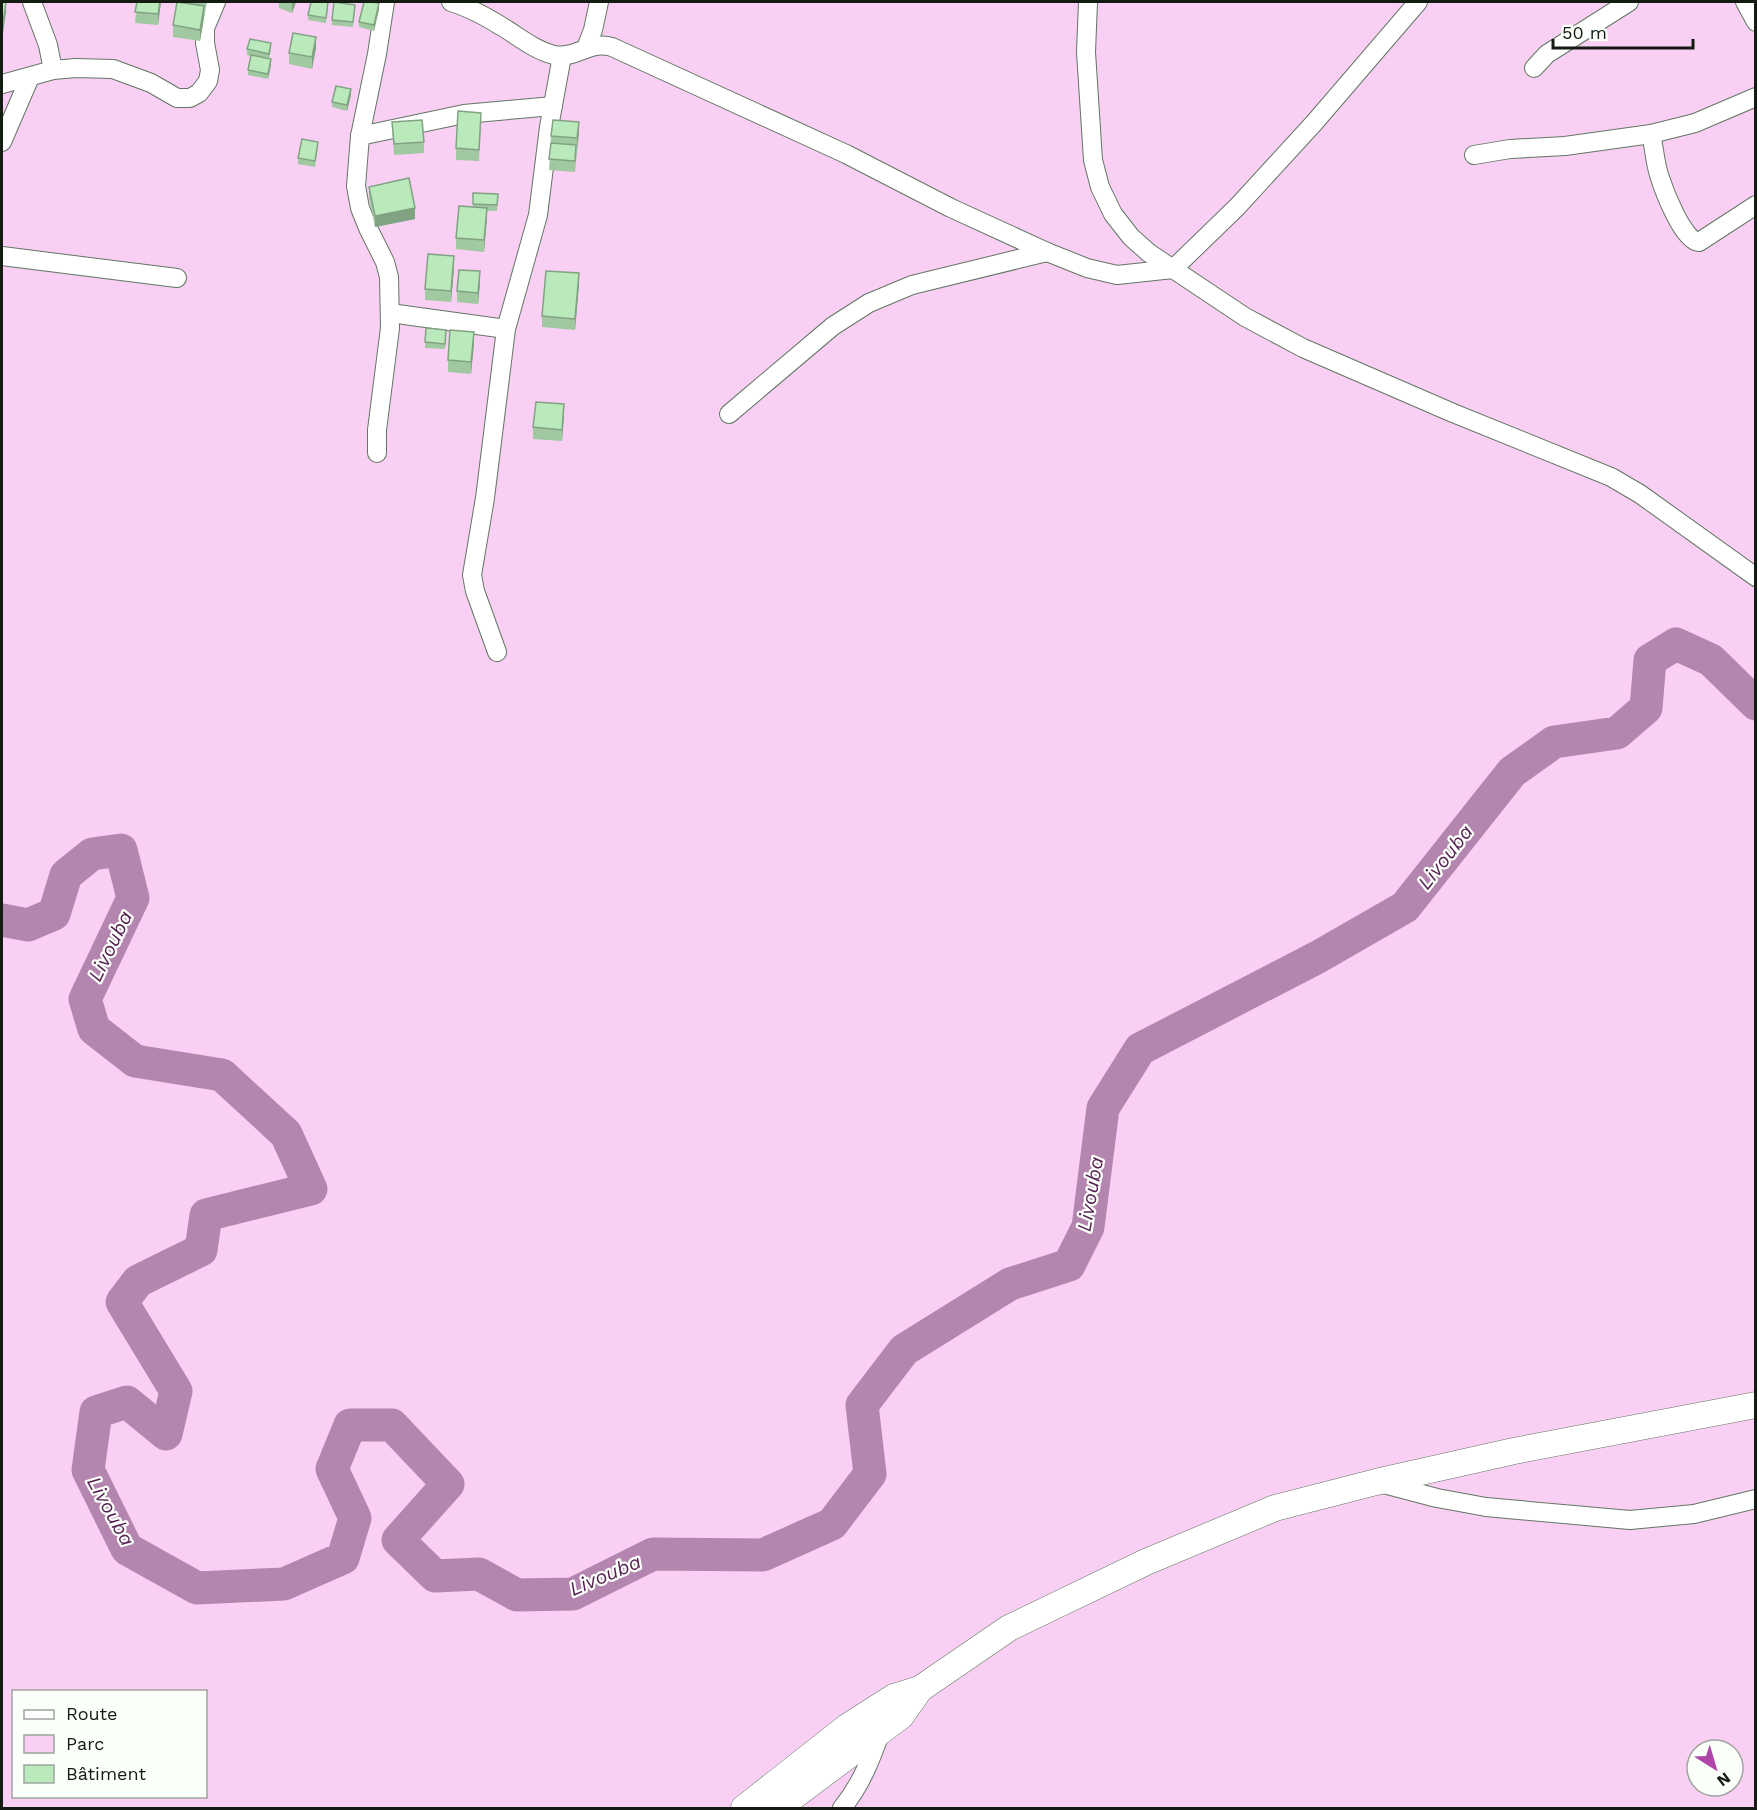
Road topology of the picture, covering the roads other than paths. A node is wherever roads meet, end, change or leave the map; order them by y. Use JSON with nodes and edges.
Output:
{"nodes":[{"id":1,"x":32,"y":2,"type":"edge"},
{"id":2,"x":216,"y":2,"type":"edge"},
{"id":3,"x":385,"y":2,"type":"edge"},
{"id":4,"x":451,"y":2,"type":"edge"},
{"id":5,"x":599,"y":2,"type":"edge"},
{"id":6,"x":1088,"y":2,"type":"edge"},
{"id":7,"x":1418,"y":2,"type":"edge"},
{"id":8,"x":1629,"y":2,"type":"edge"},
{"id":9,"x":1745,"y":2,"type":"edge"},
{"id":10,"x":1755,"y":22,"type":"edge"},
{"id":11,"x":586,"y":48,"type":"junction"},
{"id":12,"x":562,"y":56,"type":"junction"},
{"id":13,"x":1534,"y":68,"type":"dead end"},
{"id":14,"x":53,"y":70,"type":"junction"},
{"id":15,"x":30,"y":77,"type":"junction"},
{"id":16,"x":2,"y":84,"type":"edge"},
{"id":17,"x":1755,"y":97,"type":"edge"},
{"id":18,"x":553,"y":106,"type":"junction"},
{"id":19,"x":1651,"y":134,"type":"junction"},
{"id":20,"x":360,"y":136,"type":"junction"},
{"id":21,"x":2,"y":142,"type":"edge"},
{"id":22,"x":1474,"y":155,"type":"dead end"},
{"id":23,"x":1755,"y":206,"type":"edge"},
{"id":24,"x":1047,"y":252,"type":"junction"},
{"id":25,"x":2,"y":256,"type":"edge"},
{"id":26,"x":1173,"y":269,"type":"junction"},
{"id":27,"x":177,"y":278,"type":"dead end"},
{"id":28,"x":390,"y":312,"type":"junction"},
{"id":29,"x":506,"y":329,"type":"junction"},
{"id":30,"x":729,"y":414,"type":"dead end"},
{"id":31,"x":377,"y":453,"type":"dead end"},
{"id":32,"x":1755,"y":577,"type":"edge"},
{"id":33,"x":497,"y":652,"type":"dead end"},
{"id":34,"x":1755,"y":1405,"type":"edge"},
{"id":35,"x":1376,"y":1482,"type":"junction"},
{"id":36,"x":1755,"y":1499,"type":"edge"},
{"id":37,"x":920,"y":1689,"type":"junction"},
{"id":38,"x":881,"y":1731,"type":"junction"},
{"id":39,"x":744,"y":1809,"type":"edge"},
{"id":40,"x":778,"y":1809,"type":"edge"},
{"id":41,"x":842,"y":1809,"type":"edge"}],
"edges":[{"from":1,"to":14,"type":"street"},
{"from":2,"to":14,"type":"street"},
{"from":3,"to":20,"type":"street"},
{"from":4,"to":12,"type":"street"},
{"from":5,"to":11,"type":"street"},
{"from":6,"to":26,"type":"street"},
{"from":7,"to":26,"type":"street"},
{"from":8,"to":13,"type":"street"},
{"from":9,"to":10,"type":"street"},
{"from":11,"to":12,"type":"street"},
{"from":11,"to":24,"type":"street"},
{"from":12,"to":18,"type":"street"},
{"from":14,"to":15,"type":"street"},
{"from":15,"to":16,"type":"street"},
{"from":15,"to":21,"type":"street"},
{"from":17,"to":19,"type":"street"},
{"from":18,"to":20,"type":"street"},
{"from":18,"to":29,"type":"street"},
{"from":19,"to":22,"type":"street"},
{"from":19,"to":23,"type":"street"},
{"from":20,"to":28,"type":"street"},
{"from":24,"to":26,"type":"street"},
{"from":24,"to":30,"type":"street"},
{"from":25,"to":27,"type":"street"},
{"from":26,"to":32,"type":"street"},
{"from":28,"to":29,"type":"street"},
{"from":28,"to":31,"type":"street"},
{"from":29,"to":33,"type":"street"},
{"from":34,"to":35,"type":"highway"},
{"from":35,"to":36,"type":"street"},
{"from":35,"to":37,"type":"highway"},
{"from":37,"to":38,"type":"highway"},
{"from":37,"to":39,"type":"highway"},
{"from":38,"to":40,"type":"highway"},
{"from":38,"to":41,"type":"street"}]}
